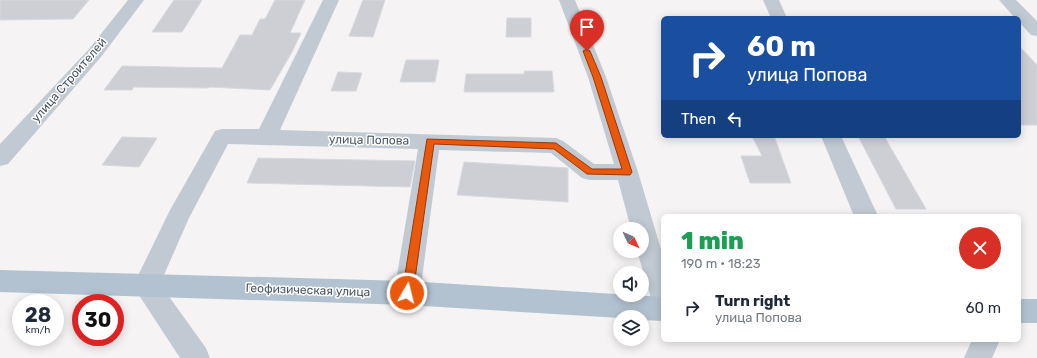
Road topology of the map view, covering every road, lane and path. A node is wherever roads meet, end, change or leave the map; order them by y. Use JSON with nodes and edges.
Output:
{"nodes":[{"id":1,"x":136,"y":0,"type":"edge"},
{"id":2,"x":331,"y":0,"type":"edge"},
{"id":3,"x":567,"y":0,"type":"edge"},
{"id":4,"x":771,"y":0,"type":"edge"},
{"id":5,"x":1007,"y":0,"type":"edge"},
{"id":6,"x":778,"y":16,"type":"edge"},
{"id":7,"x":1037,"y":31,"type":"edge"},
{"id":8,"x":0,"y":131,"type":"edge"},
{"id":9,"x":24,"y":132,"type":"junction"},
{"id":10,"x":266,"y":137,"type":"junction"},
{"id":11,"x":832,"y":138,"type":"edge"},
{"id":12,"x":430,"y":141,"type":"junction"},
{"id":13,"x":0,"y":158,"type":"edge"},
{"id":14,"x":627,"y":172,"type":"junction"},
{"id":15,"x":865,"y":214,"type":"edge"},
{"id":16,"x":0,"y":281,"type":"edge"},
{"id":17,"x":146,"y":286,"type":"junction"},
{"id":18,"x":407,"y":293,"type":"junction"},
{"id":19,"x":661,"y":293,"type":"edge"},
{"id":20,"x":661,"y":309,"type":"edge"},
{"id":21,"x":1021,"y":310,"type":"edge"},
{"id":22,"x":1037,"y":311,"type":"edge"},
{"id":23,"x":985,"y":342,"type":"edge"},
{"id":24,"x":196,"y":358,"type":"edge"},
{"id":25,"x":978,"y":358,"type":"edge"}],
"edges":[{"from":1,"to":9,"type":"street","name":"улица Строителей"},
{"from":2,"to":10,"type":"street"},
{"from":3,"to":14,"type":"street"},
{"from":4,"to":6,"type":"street"},
{"from":5,"to":7,"type":"street"},
{"from":8,"to":9,"type":"street"},
{"from":9,"to":13,"type":"street","name":"улица Строителей"},
{"from":10,"to":12,"type":"street","name":"улица Попова"},
{"from":10,"to":17,"type":"street","name":"улица Попова"},
{"from":11,"to":15,"type":"street"},
{"from":12,"to":14,"type":"street","name":"улица Попова"},
{"from":12,"to":18,"type":"street"},
{"from":14,"to":19,"type":"street"},
{"from":16,"to":17,"type":"main road","name":"Геофизическая улица"},
{"from":17,"to":18,"type":"main road","name":"Геофизическая улица"},
{"from":17,"to":24,"type":"street"},
{"from":18,"to":20,"type":"main road","name":"Геофизическая улица"},
{"from":21,"to":22,"type":"main road"},
{"from":23,"to":25,"type":"street"}]}
